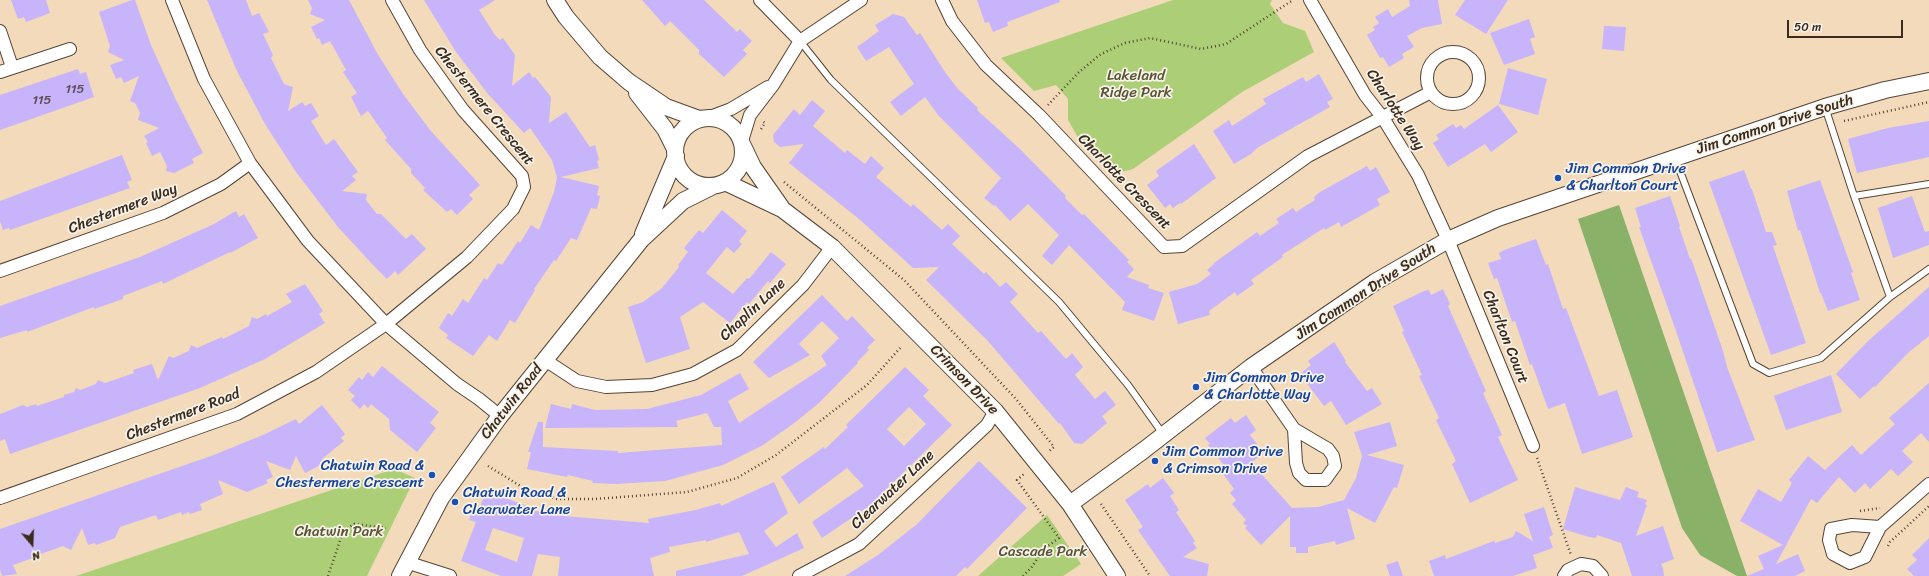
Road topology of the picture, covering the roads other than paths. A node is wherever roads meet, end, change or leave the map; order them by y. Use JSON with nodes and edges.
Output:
{"nodes":[{"id":1,"x":172,"y":0,"type":"edge"},
{"id":2,"x":392,"y":0,"type":"edge"},
{"id":3,"x":555,"y":0,"type":"edge"},
{"id":4,"x":760,"y":0,"type":"edge"},
{"id":5,"x":861,"y":0,"type":"edge"},
{"id":6,"x":942,"y":0,"type":"edge"},
{"id":7,"x":1310,"y":0,"type":"edge"},
{"id":8,"x":0,"y":32,"type":"edge"},
{"id":9,"x":800,"y":41,"type":"junction"},
{"id":10,"x":70,"y":49,"type":"dead end"},
{"id":11,"x":12,"y":68,"type":"junction"},
{"id":12,"x":0,"y":72,"type":"edge"},
{"id":13,"x":1929,"y":81,"type":"edge"},
{"id":14,"x":629,"y":82,"type":"junction"},
{"id":15,"x":773,"y":85,"type":"junction"},
{"id":16,"x":1431,"y":92,"type":"junction"},
{"id":17,"x":1825,"y":107,"type":"junction"},
{"id":18,"x":1383,"y":118,"type":"junction"},
{"id":19,"x":703,"y":119,"type":"junction"},
{"id":20,"x":742,"y":144,"type":"junction"},
{"id":21,"x":675,"y":153,"type":"junction"},
{"id":22,"x":1675,"y":157,"type":"junction"},
{"id":23,"x":250,"y":163,"type":"junction"},
{"id":24,"x":719,"y":184,"type":"junction"},
{"id":25,"x":1929,"y":184,"type":"edge"},
{"id":26,"x":1854,"y":196,"type":"junction"},
{"id":27,"x":782,"y":209,"type":"junction"},
{"id":28,"x":641,"y":240,"type":"junction"},
{"id":29,"x":1448,"y":240,"type":"junction"},
{"id":30,"x":832,"y":247,"type":"junction"},
{"id":31,"x":1929,"y":269,"type":"edge"},
{"id":32,"x":0,"y":271,"type":"edge"},
{"id":33,"x":1890,"y":297,"type":"junction"},
{"id":34,"x":386,"y":324,"type":"junction"},
{"id":35,"x":546,"y":360,"type":"junction"},
{"id":36,"x":1251,"y":367,"type":"junction"},
{"id":37,"x":995,"y":411,"type":"junction"},
{"id":38,"x":500,"y":416,"type":"junction"},
{"id":39,"x":1294,"y":429,"type":"dead end"},
{"id":40,"x":1164,"y":434,"type":"junction"},
{"id":41,"x":1533,"y":446,"type":"road end"},
{"id":42,"x":1929,"y":484,"type":"edge"},
{"id":43,"x":0,"y":498,"type":"edge"},
{"id":44,"x":1070,"y":504,"type":"junction"},
{"id":45,"x":1880,"y":527,"type":"dead end"},
{"id":46,"x":403,"y":569,"type":"edge"},
{"id":47,"x":450,"y":576,"type":"edge"},
{"id":48,"x":800,"y":576,"type":"edge"},
{"id":49,"x":1117,"y":576,"type":"edge"},
{"id":50,"x":1564,"y":576,"type":"edge"},
{"id":51,"x":1602,"y":576,"type":"edge"}],
"edges":[{"from":1,"to":23,"type":"street"},
{"from":2,"to":34,"type":"street","name":"Chestermere Crescent"},
{"from":3,"to":14,"type":"street"},
{"from":4,"to":9,"type":"street"},
{"from":5,"to":9,"type":"street"},
{"from":6,"to":18,"type":"street","name":"Charlotte Crescent"},
{"from":7,"to":18,"type":"street","name":"Charlotte Way"},
{"from":8,"to":11,"type":"street"},
{"from":9,"to":15,"type":"street"},
{"from":9,"to":40,"type":"lane"},
{"from":10,"to":11,"type":"street"},
{"from":11,"to":12,"type":"street"},
{"from":13,"to":17,"type":"street","name":"Jim Common Drive South"},
{"from":14,"to":19,"type":"street"},
{"from":14,"to":21,"type":"street"},
{"from":15,"to":19,"type":"street"},
{"from":15,"to":20,"type":"street"},
{"from":16,"to":16,"type":"street"},
{"from":16,"to":18,"type":"street","name":"Charlotte Crescent"},
{"from":17,"to":22,"type":"street","name":"Jim Common Drive South"},
{"from":17,"to":26,"type":"lane"},
{"from":18,"to":29,"type":"street","name":"Charlotte Way"},
{"from":19,"to":20,"type":"street"},
{"from":19,"to":21,"type":"street"},
{"from":20,"to":24,"type":"street"},
{"from":20,"to":27,"type":"street","name":"Crimson Drive"},
{"from":21,"to":24,"type":"street"},
{"from":21,"to":28,"type":"street","name":"Chatwin Road"},
{"from":22,"to":29,"type":"street","name":"Jim Common Drive South"},
{"from":22,"to":33,"type":"lane"},
{"from":23,"to":32,"type":"street","name":"Chestermere Way"},
{"from":23,"to":34,"type":"street"},
{"from":24,"to":27,"type":"street","name":"Crimson Drive"},
{"from":24,"to":28,"type":"street","name":"Chatwin Road"},
{"from":25,"to":26,"type":"lane"},
{"from":26,"to":33,"type":"lane"},
{"from":27,"to":30,"type":"street","name":"Crimson Drive"},
{"from":28,"to":35,"type":"street","name":"Chatwin Road"},
{"from":29,"to":36,"type":"street","name":"Jim Common Drive South"},
{"from":29,"to":41,"type":"street","name":"Charlton Court"},
{"from":30,"to":35,"type":"street","name":"Chaplin Lane"},
{"from":30,"to":37,"type":"street","name":"Crimson Drive"},
{"from":31,"to":33,"type":"lane"},
{"from":34,"to":38,"type":"street"},
{"from":34,"to":43,"type":"street","name":"Chestermere Road"},
{"from":35,"to":38,"type":"street","name":"Chatwin Road"},
{"from":36,"to":39,"type":"street"},
{"from":36,"to":40,"type":"street","name":"Jim Common Drive South"},
{"from":37,"to":44,"type":"street","name":"Crimson Drive"},
{"from":37,"to":48,"type":"street","name":"Clearwater Lane"},
{"from":38,"to":46,"type":"street","name":"Chatwin Road"},
{"from":40,"to":44,"type":"street","name":"Jim Common Drive South"},
{"from":42,"to":45,"type":"street"},
{"from":44,"to":49,"type":"street","name":"Crimson Drive"},
{"from":46,"to":47,"type":"street"},
{"from":50,"to":51,"type":"street"}]}
